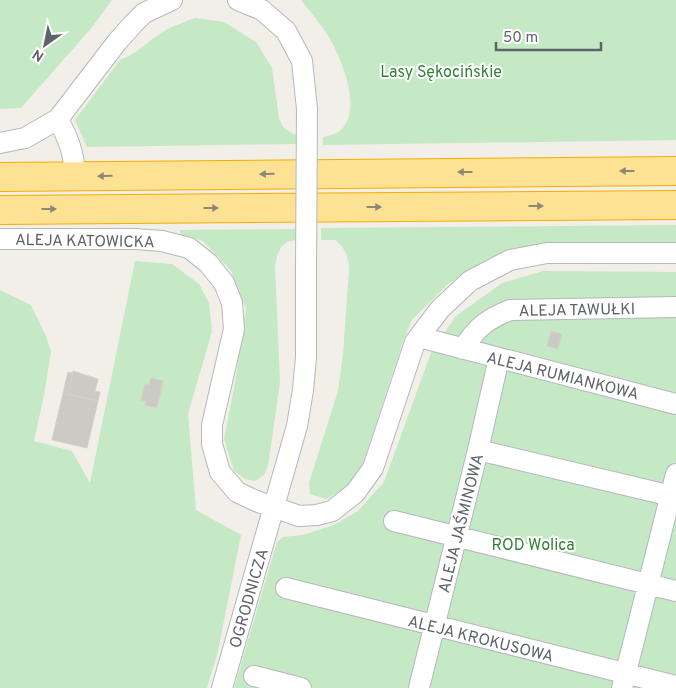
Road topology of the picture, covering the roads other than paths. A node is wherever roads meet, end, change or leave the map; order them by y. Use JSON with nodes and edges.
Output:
{"nodes":[{"id":1,"x":172,"y":0,"type":"edge"},
{"id":2,"x":238,"y":0,"type":"edge"},
{"id":3,"x":58,"y":120,"type":"junction"},
{"id":4,"x":0,"y":143,"type":"edge"},
{"id":5,"x":676,"y":171,"type":"edge"},
{"id":6,"x":75,"y":176,"type":"junction"},
{"id":7,"x":0,"y":177,"type":"edge"},
{"id":8,"x":676,"y":205,"type":"edge"},
{"id":9,"x":0,"y":210,"type":"edge"},
{"id":10,"x":0,"y":239,"type":"edge"},
{"id":11,"x":676,"y":253,"type":"edge"},
{"id":12,"x":676,"y":307,"type":"edge"},
{"id":13,"x":418,"y":337,"type":"junction"},
{"id":14,"x":457,"y":347,"type":"junction"},
{"id":15,"x":499,"y":358,"type":"junction"},
{"id":16,"x":676,"y":404,"type":"edge"},
{"id":17,"x":478,"y":450,"type":"junction"},
{"id":18,"x":676,"y":474,"type":"edge"},
{"id":19,"x":673,"y":496,"type":"edge"},
{"id":20,"x":274,"y":508,"type":"junction"},
{"id":21,"x":394,"y":521,"type":"dead end"},
{"id":22,"x":457,"y":536,"type":"junction"},
{"id":23,"x":648,"y":583,"type":"junction"},
{"id":24,"x":286,"y":588,"type":"dead end"},
{"id":25,"x":676,"y":591,"type":"edge"},
{"id":26,"x":434,"y":627,"type":"junction"},
{"id":27,"x":254,"y":676,"type":"dead end"},
{"id":28,"x":624,"y":681,"type":"edge"},
{"id":29,"x":676,"y":686,"type":"edge"},
{"id":30,"x":222,"y":688,"type":"edge"},
{"id":31,"x":301,"y":688,"type":"edge"},
{"id":32,"x":419,"y":688,"type":"edge"}],
"edges":[{"from":1,"to":3,"type":"street"},
{"from":2,"to":20,"type":"street","name":"OGRODNICZA","bridge":true},
{"from":3,"to":4,"type":"street"},
{"from":3,"to":6,"type":"street"},
{"from":5,"to":6,"type":"highway","one_way":true},
{"from":6,"to":7,"type":"highway"},
{"from":9,"to":8,"type":"highway","one_way":true},
{"from":10,"to":20,"type":"street","name":"ALEJA KATOWICKA"},
{"from":11,"to":13,"type":"street","name":"ALEJA KATOWICKA"},
{"from":12,"to":14,"type":"street","name":"ALEJA TAWUŁKI"},
{"from":13,"to":14,"type":"street","name":"ALEJA RUMIANKOWA"},
{"from":13,"to":20,"type":"street","name":"ALEJA KATOWICKA"},
{"from":14,"to":15,"type":"street","name":"ALEJA RUMIANKOWA"},
{"from":15,"to":16,"type":"street","name":"ALEJA RUMIANKOWA"},
{"from":15,"to":17,"type":"street","name":"ALEJA JAŚMINOWA"},
{"from":17,"to":19,"type":"street"},
{"from":17,"to":22,"type":"street","name":"ALEJA JAŚMINOWA"},
{"from":18,"to":19,"type":"street"},
{"from":19,"to":23,"type":"street"},
{"from":20,"to":30,"type":"street","name":"OGRODNICZA"},
{"from":21,"to":22,"type":"street"},
{"from":22,"to":23,"type":"street"},
{"from":22,"to":26,"type":"street","name":"ALEJA JAŚMINOWA"},
{"from":23,"to":25,"type":"street"},
{"from":23,"to":28,"type":"street"},
{"from":24,"to":26,"type":"street","name":"ALEJA KROKUSOWA"},
{"from":26,"to":28,"type":"street","name":"ALEJA KROKUSOWA"},
{"from":26,"to":32,"type":"street","name":"ALEJA JAŚMINOWA"},
{"from":27,"to":31,"type":"street"},
{"from":28,"to":29,"type":"street","name":"ALEJA KROKUSOWA"}]}
